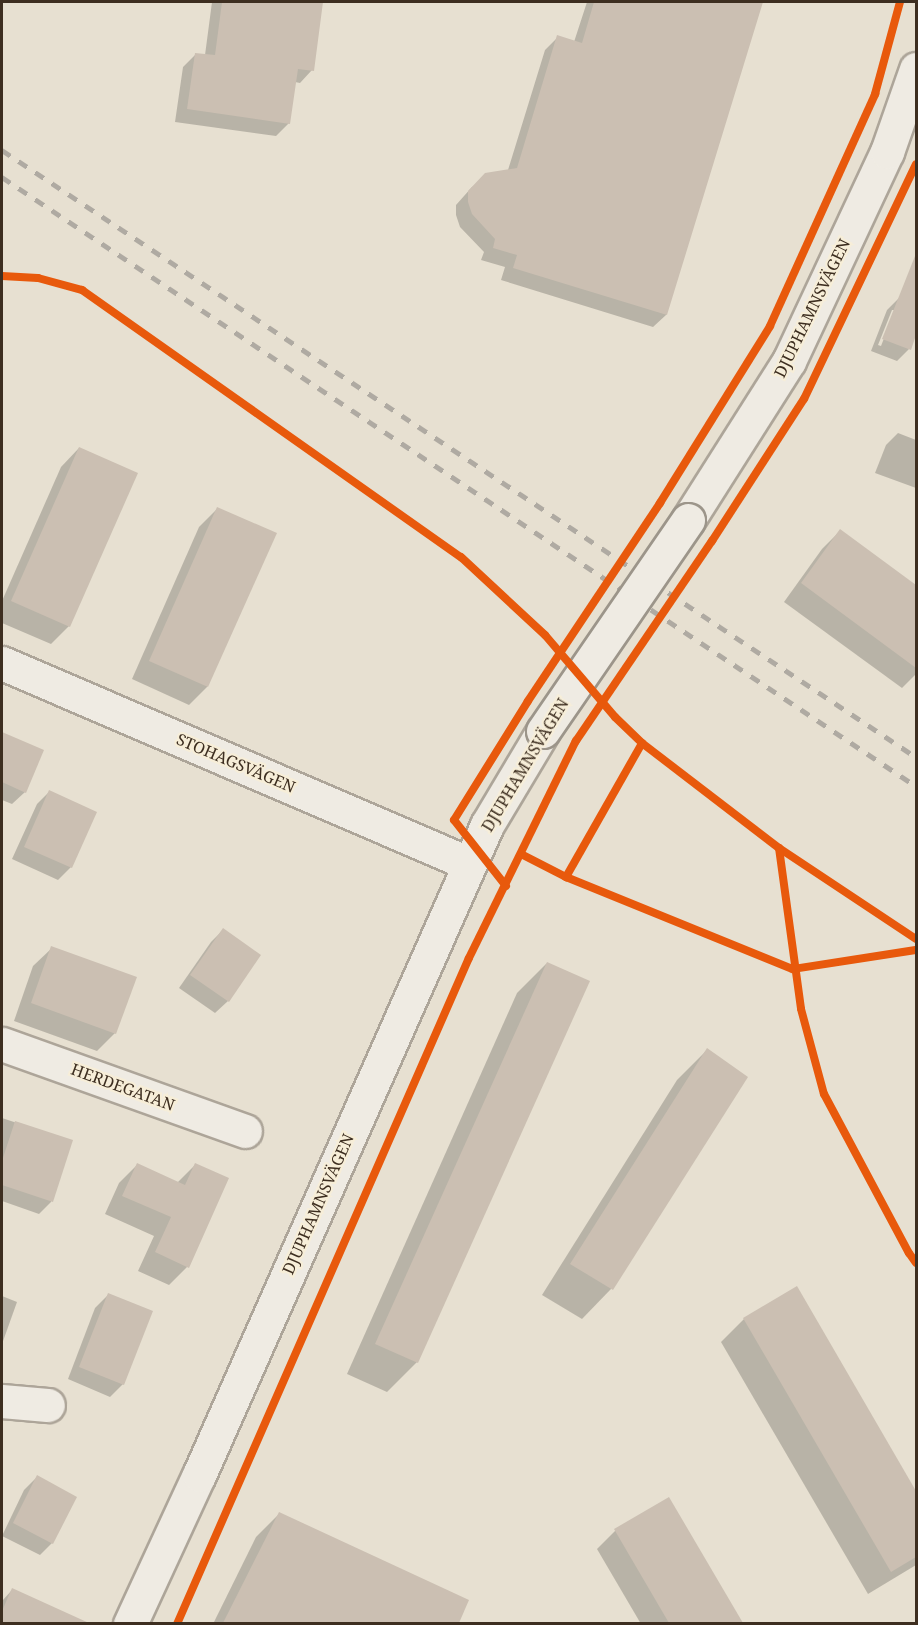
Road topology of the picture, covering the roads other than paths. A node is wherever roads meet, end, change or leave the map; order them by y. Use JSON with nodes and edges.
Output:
{"nodes":[{"id":1,"x":916,"y":69,"type":"edge"},
{"id":2,"x":2,"y":663,"type":"edge"},
{"id":3,"x":470,"y":864,"type":"junction"},
{"id":4,"x":2,"y":1044,"type":"edge"},
{"id":5,"x":245,"y":1131,"type":"dead end"},
{"id":6,"x":2,"y":1401,"type":"edge"},
{"id":7,"x":48,"y":1404,"type":"dead end"},
{"id":8,"x":130,"y":1623,"type":"edge"}],
"edges":[{"from":1,"to":3,"type":"street","name":"DJUPHAMNSVÄGEN","bridge":true},
{"from":2,"to":3,"type":"street","name":"STOHAGSVÄGEN"},
{"from":3,"to":8,"type":"street","name":"DJUPHAMNSVÄGEN"},
{"from":4,"to":5,"type":"street","name":"HERDEGATAN"},
{"from":6,"to":7,"type":"street"}]}
